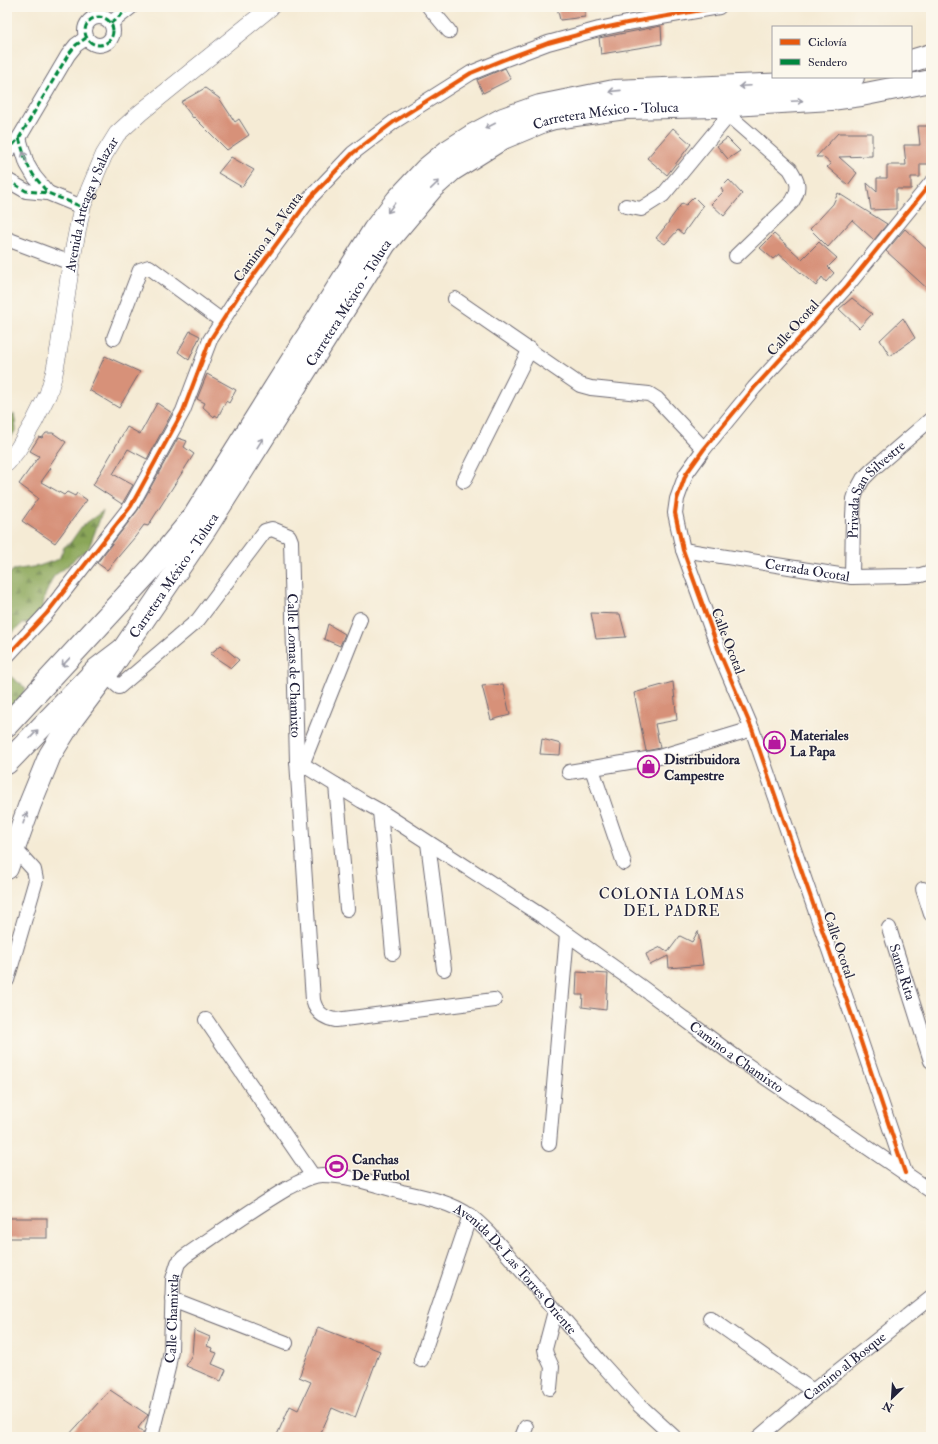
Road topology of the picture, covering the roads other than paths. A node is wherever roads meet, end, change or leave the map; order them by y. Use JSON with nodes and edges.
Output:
{"nodes":[{"id":1,"x":131,"y":7,"type":"edge"},
{"id":2,"x":271,"y":7,"type":"edge"},
{"id":3,"x":429,"y":7,"type":"edge"},
{"id":4,"x":719,"y":7,"type":"edge"},
{"id":5,"x":111,"y":24,"type":"junction"},
{"id":6,"x":449,"y":31,"type":"dead end"},
{"id":7,"x":86,"y":38,"type":"junction"},
{"id":8,"x":931,"y":56,"type":"edge"},
{"id":9,"x":912,"y":61,"type":"edge"},
{"id":10,"x":846,"y":78,"type":"edge"},
{"id":11,"x":931,"y":81,"type":"edge"},
{"id":12,"x":723,"y":110,"type":"junction"},
{"id":13,"x":19,"y":138,"type":"junction"},
{"id":14,"x":7,"y":152,"type":"edge"},
{"id":15,"x":7,"y":180,"type":"edge"},
{"id":16,"x":931,"y":183,"type":"edge"},
{"id":17,"x":48,"y":193,"type":"junction"},
{"id":18,"x":626,"y":206,"type":"dead end"},
{"id":19,"x":82,"y":207,"type":"junction"},
{"id":20,"x":7,"y":239,"type":"edge"},
{"id":21,"x":736,"y":256,"type":"dead end"},
{"id":22,"x":70,"y":263,"type":"junction"},
{"id":23,"x":455,"y":299,"type":"dead end"},
{"id":24,"x":222,"y":321,"type":"junction"},
{"id":25,"x":114,"y":338,"type":"dead end"},
{"id":26,"x":530,"y":349,"type":"junction"},
{"id":27,"x":931,"y":419,"type":"edge"},
{"id":28,"x":704,"y":449,"type":"junction"},
{"id":29,"x":7,"y":463,"type":"edge"},
{"id":30,"x":464,"y":481,"type":"dead end"},
{"id":31,"x":684,"y":550,"type":"junction"},
{"id":32,"x":931,"y":572,"type":"edge"},
{"id":33,"x":852,"y":577,"type":"junction"},
{"id":34,"x":360,"y":619,"type":"dead end"},
{"id":35,"x":122,"y":650,"type":"junction"},
{"id":36,"x":7,"y":656,"type":"edge"},
{"id":37,"x":105,"y":675,"type":"junction"},
{"id":38,"x":7,"y":725,"type":"edge"},
{"id":39,"x":752,"y":729,"type":"junction"},
{"id":40,"x":7,"y":763,"type":"edge"},
{"id":41,"x":299,"y":763,"type":"junction"},
{"id":42,"x":592,"y":769,"type":"junction"},
{"id":43,"x":569,"y":772,"type":"dead end"},
{"id":44,"x":336,"y":785,"type":"junction"},
{"id":45,"x":380,"y":811,"type":"junction"},
{"id":46,"x":428,"y":843,"type":"junction"},
{"id":47,"x":14,"y":848,"type":"junction"},
{"id":48,"x":624,"y":863,"type":"dead end"},
{"id":49,"x":7,"y":868,"type":"edge"},
{"id":50,"x":923,"y":889,"type":"dead end"},
{"id":51,"x":347,"y":909,"type":"dead end"},
{"id":52,"x":931,"y":914,"type":"edge"},
{"id":53,"x":889,"y":928,"type":"dead end"},
{"id":54,"x":568,"y":934,"type":"junction"},
{"id":55,"x":393,"y":953,"type":"dead end"},
{"id":56,"x":444,"y":969,"type":"dead end"},
{"id":57,"x":7,"y":980,"type":"edge"},
{"id":58,"x":494,"y":1000,"type":"dead end"},
{"id":59,"x":206,"y":1020,"type":"dead end"},
{"id":60,"x":931,"y":1061,"type":"edge"},
{"id":61,"x":549,"y":1144,"type":"dead end"},
{"id":62,"x":905,"y":1173,"type":"junction"},
{"id":63,"x":313,"y":1176,"type":"junction"},
{"id":64,"x":931,"y":1191,"type":"edge"},
{"id":65,"x":470,"y":1215,"type":"junction"},
{"id":66,"x":931,"y":1297,"type":"edge"},
{"id":67,"x":172,"y":1299,"type":"junction"},
{"id":68,"x":555,"y":1311,"type":"junction"},
{"id":69,"x":710,"y":1318,"type":"dead end"},
{"id":70,"x":286,"y":1343,"type":"dead end"},
{"id":71,"x":421,"y":1360,"type":"dead end"},
{"id":72,"x":550,"y":1388,"type":"dead end"},
{"id":73,"x":813,"y":1391,"type":"junction"},
{"id":74,"x":763,"y":1436,"type":"edge"},
{"id":75,"x":151,"y":1437,"type":"edge"},
{"id":76,"x":674,"y":1437,"type":"edge"}],
"edges":[{"from":1,"to":5,"type":"street"},
{"from":2,"to":19,"type":"street","name":"Avenida Arteaga y Salazar"},
{"from":3,"to":6,"type":"street"},
{"from":4,"to":24,"type":"street","name":"Camino a La Venta"},
{"from":5,"to":7,"type":"street"},
{"from":5,"to":7,"type":"street"},
{"from":7,"to":13,"type":"street"},
{"from":8,"to":9,"type":"main road"},
{"from":10,"to":38,"type":"main road","name":"Carretera México - Toluca","one_way":true},
{"from":12,"to":11,"type":"main road","name":"Carretera México - Toluca","one_way":true},
{"from":12,"to":18,"type":"street"},
{"from":12,"to":21,"type":"street"},
{"from":35,"to":12,"type":"main road","name":"Carretera México - Toluca","one_way":true},
{"from":13,"to":14,"type":"street"},
{"from":17,"to":13,"type":"street","one_way":true},
{"from":15,"to":17,"type":"street"},
{"from":16,"to":28,"type":"street","name":"Calle Ocotal"},
{"from":17,"to":19,"type":"street"},
{"from":19,"to":22,"type":"street","name":"Avenida Arteaga y Salazar"},
{"from":20,"to":22,"type":"street"},
{"from":22,"to":29,"type":"street","name":"Avenida Arteaga y Salazar"},
{"from":23,"to":26,"type":"street"},
{"from":24,"to":25,"type":"street"},
{"from":24,"to":36,"type":"street","name":"Camino a La Venta"},
{"from":26,"to":28,"type":"street"},
{"from":26,"to":30,"type":"street"},
{"from":27,"to":33,"type":"street","name":"Privada San Silvestre"},
{"from":28,"to":31,"type":"street","name":"Calle Ocotal"},
{"from":31,"to":33,"type":"street","name":"Cerrada Ocotal"},
{"from":31,"to":39,"type":"street","name":"Calle Ocotal"},
{"from":32,"to":33,"type":"street","name":"Cerrada Ocotal"},
{"from":34,"to":41,"type":"street"},
{"from":35,"to":37,"type":"main road","name":"Carretera México - Toluca"},
{"from":40,"to":35,"type":"main road","one_way":true},
{"from":37,"to":41,"type":"street","name":"Calle Lomas de Chamixto"},
{"from":47,"to":37,"type":"main road","name":"Carretera México - Toluca","one_way":true},
{"from":39,"to":42,"type":"street"},
{"from":39,"to":62,"type":"street","name":"Calle Ocotal"},
{"from":41,"to":44,"type":"street"},
{"from":41,"to":58,"type":"street"},
{"from":42,"to":43,"type":"street"},
{"from":42,"to":48,"type":"street"},
{"from":44,"to":45,"type":"street"},
{"from":44,"to":51,"type":"street"},
{"from":45,"to":46,"type":"street"},
{"from":45,"to":55,"type":"street"},
{"from":46,"to":54,"type":"street","name":"Camino a Chamixto"},
{"from":46,"to":56,"type":"street"},
{"from":47,"to":49,"type":"main road","name":"Carretera México - Toluca"},
{"from":47,"to":57,"type":"street"},
{"from":50,"to":52,"type":"street"},
{"from":53,"to":60,"type":"street","name":"Santa Rita"},
{"from":54,"to":61,"type":"street"},
{"from":54,"to":62,"type":"street","name":"Camino a Chamixto"},
{"from":59,"to":63,"type":"street"},
{"from":62,"to":64,"type":"street","name":"Camino a Chamixto"},
{"from":63,"to":65,"type":"street","name":"Avenida De Las Torres Oriente"},
{"from":63,"to":67,"type":"street","name":"Calle Chamixtla"},
{"from":65,"to":68,"type":"street","name":"Avenida De Las Torres Oriente"},
{"from":65,"to":71,"type":"street"},
{"from":66,"to":73,"type":"street","name":"Camino al Bosque"},
{"from":67,"to":70,"type":"street"},
{"from":67,"to":75,"type":"street","name":"Calle Chamixtla"},
{"from":68,"to":72,"type":"street"},
{"from":68,"to":76,"type":"street","name":"Avenida De Las Torres Oriente"},
{"from":69,"to":73,"type":"street"},
{"from":73,"to":74,"type":"street","name":"Camino al Bosque"}]}
